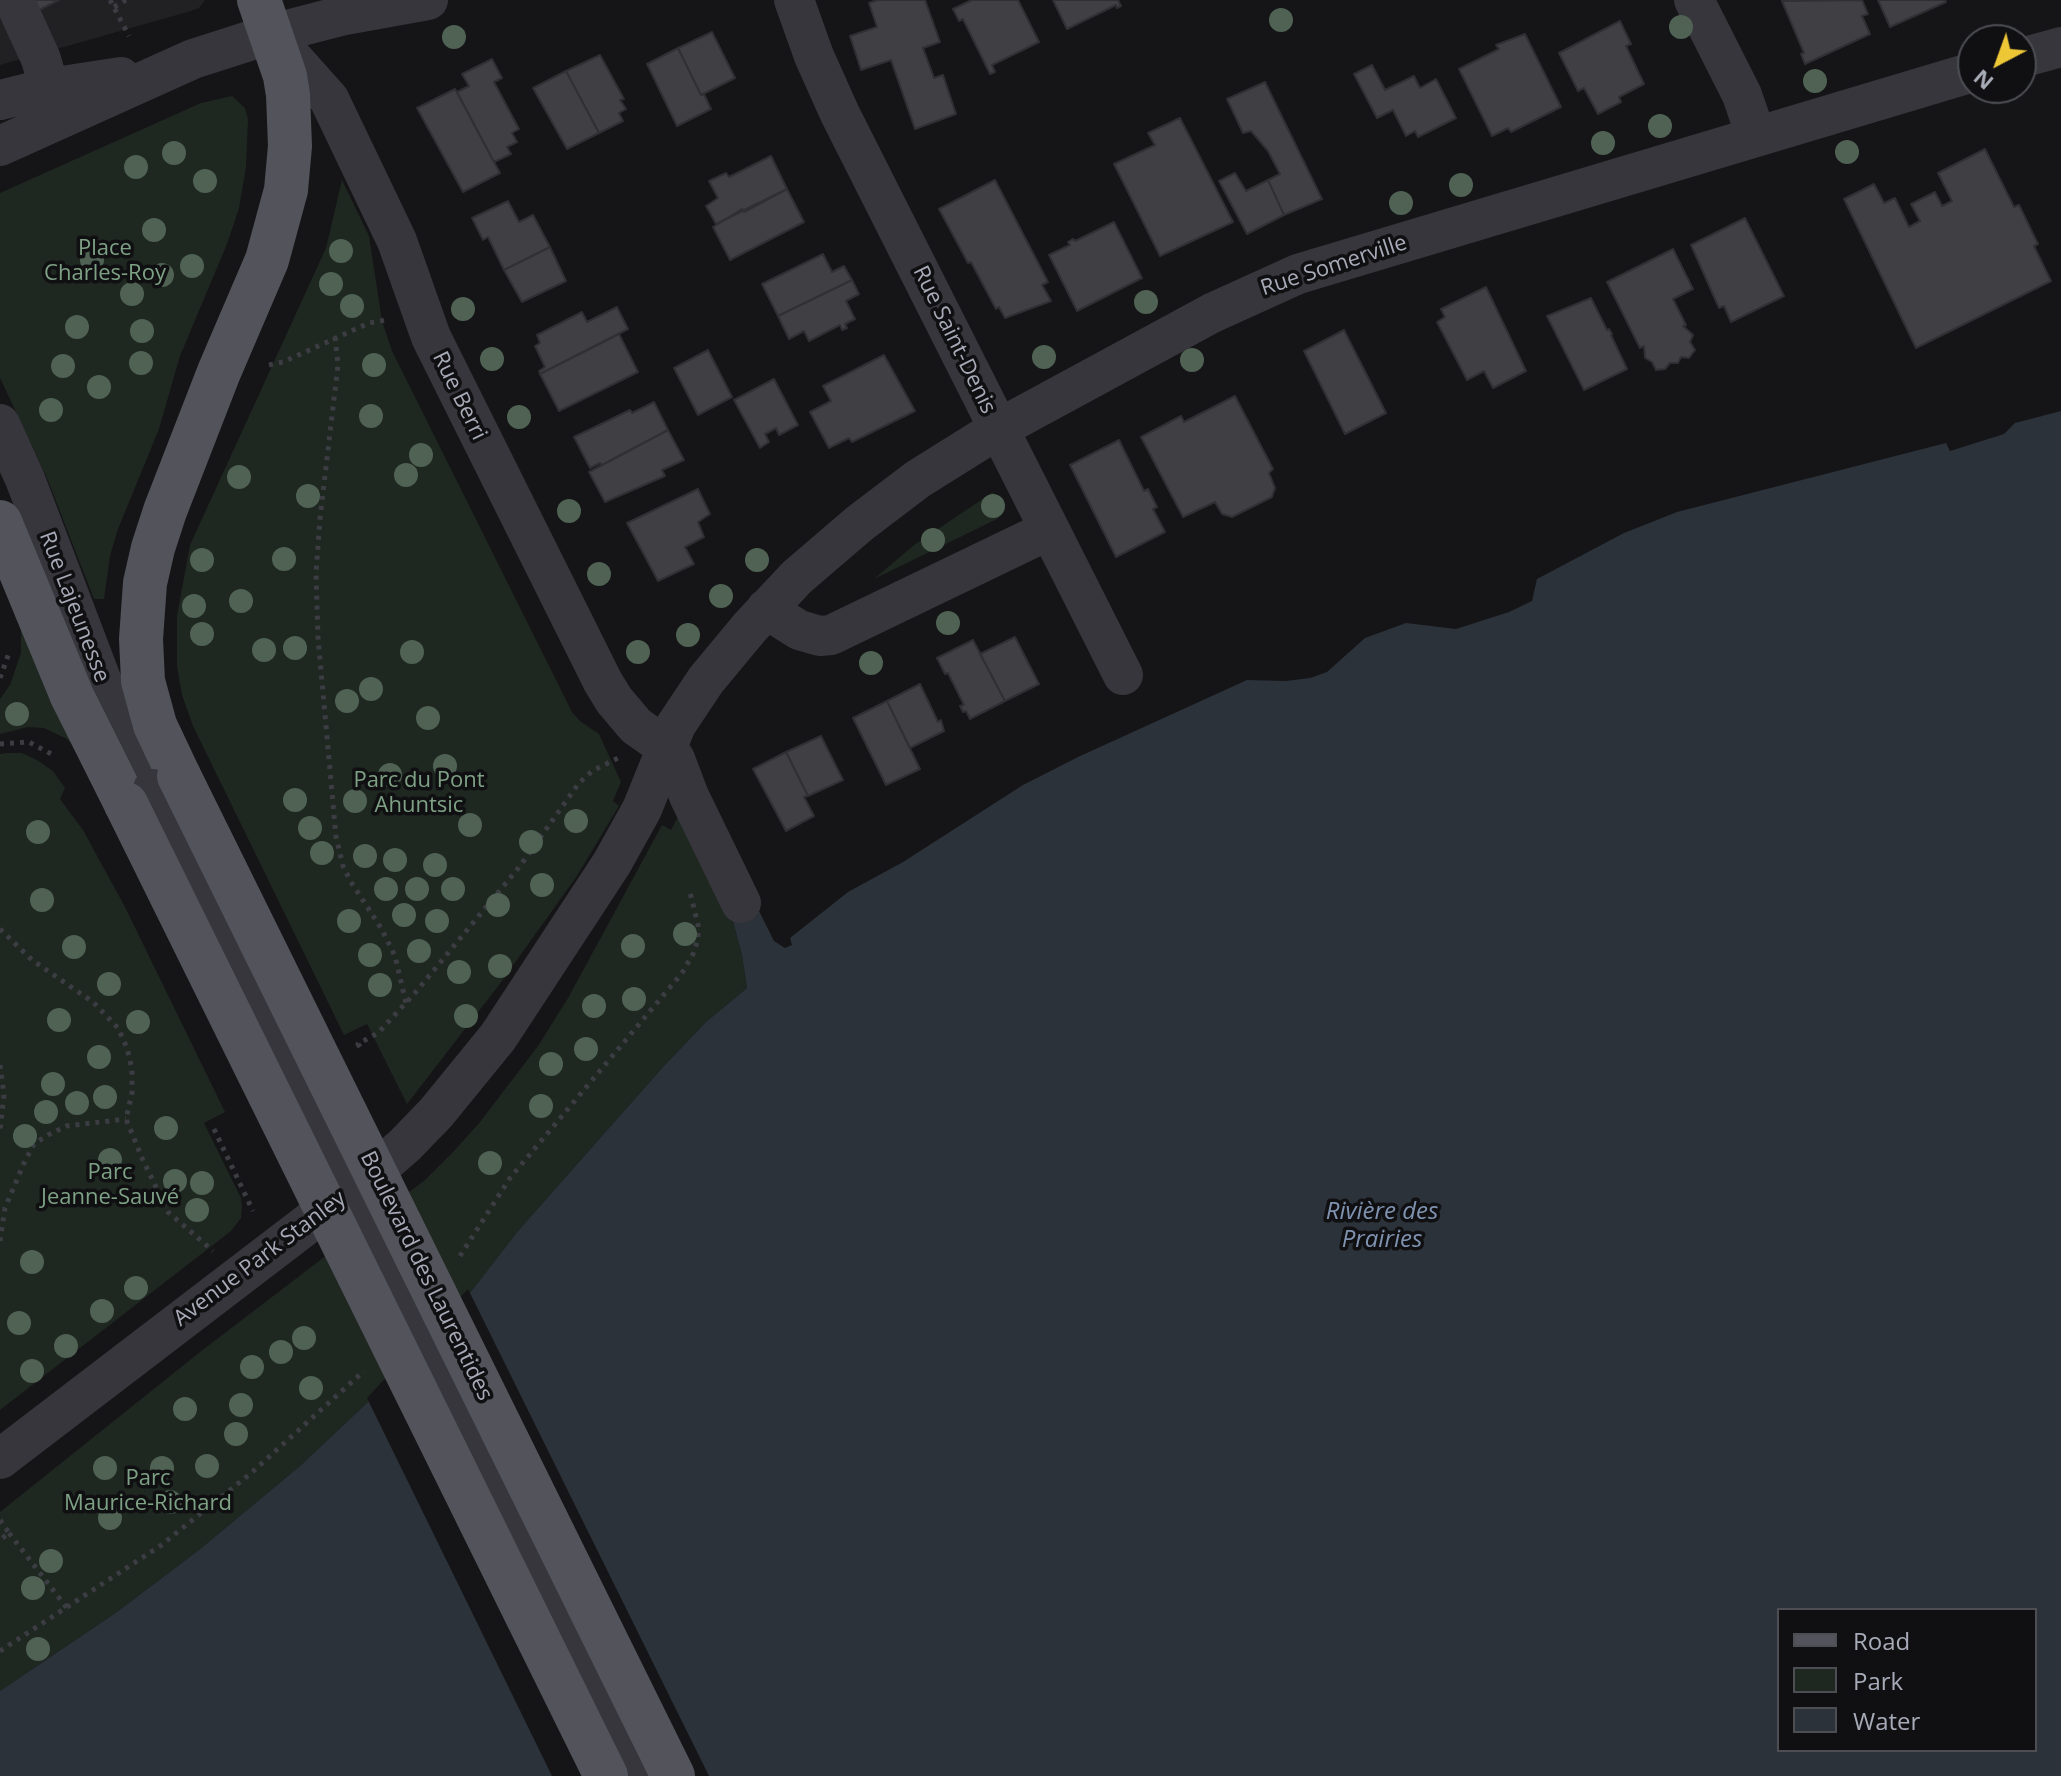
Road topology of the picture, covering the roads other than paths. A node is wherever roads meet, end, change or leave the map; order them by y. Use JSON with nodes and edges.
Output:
{"nodes":[{"id":1,"x":14,"y":0,"type":"edge"},
{"id":2,"x":428,"y":0,"type":"edge"},
{"id":3,"x":794,"y":0,"type":"edge"},
{"id":4,"x":1694,"y":0,"type":"edge"},
{"id":5,"x":265,"y":17,"type":"edge"},
{"id":6,"x":2061,"y":47,"type":"edge"},
{"id":7,"x":2037,"y":54,"type":"edge"},
{"id":8,"x":1957,"y":77,"type":"edge"},
{"id":9,"x":0,"y":100,"type":"edge"},
{"id":10,"x":53,"y":104,"type":"junction"},
{"id":11,"x":1756,"y":136,"type":"junction"},
{"id":12,"x":0,"y":146,"type":"edge"},
{"id":13,"x":0,"y":424,"type":"edge"},
{"id":14,"x":998,"y":429,"type":"junction"},
{"id":15,"x":0,"y":522,"type":"edge"},
{"id":16,"x":1049,"y":530,"type":"junction"},
{"id":17,"x":766,"y":609,"type":"junction"},
{"id":18,"x":1123,"y":675,"type":"dead end"},
{"id":19,"x":666,"y":747,"type":"junction"},
{"id":20,"x":153,"y":790,"type":"junction"},
{"id":21,"x":741,"y":903,"type":"dead end"},
{"id":22,"x":0,"y":1459,"type":"edge"},
{"id":23,"x":606,"y":1776,"type":"edge"},
{"id":24,"x":640,"y":1776,"type":"edge"},
{"id":25,"x":673,"y":1776,"type":"edge"}],
"edges":[{"from":1,"to":10,"type":"street"},
{"from":2,"to":5,"type":"street"},
{"from":3,"to":14,"type":"street","name":"Rue Saint-Denis"},
{"from":4,"to":11,"type":"street"},
{"from":5,"to":10,"type":"street"},
{"from":5,"to":19,"type":"street","name":"Rue Berri"},
{"from":5,"to":20,"type":"main road"},
{"from":6,"to":7,"type":"street"},
{"from":8,"to":11,"type":"street","name":"Rue Somerville"},
{"from":9,"to":10,"type":"street"},
{"from":10,"to":12,"type":"street"},
{"from":11,"to":14,"type":"street","name":"Rue Somerville"},
{"from":13,"to":20,"type":"street","name":"Rue Lajeunesse"},
{"from":14,"to":16,"type":"street","name":"Rue Saint-Denis"},
{"from":14,"to":17,"type":"street","name":"Rue Somerville"},
{"from":15,"to":20,"type":"main road","name":"Rue Lajeunesse"},
{"from":16,"to":17,"type":"street"},
{"from":16,"to":18,"type":"street","name":"Rue Saint-Denis"},
{"from":17,"to":19,"type":"street","name":"Rue Somerville"},
{"from":19,"to":21,"type":"street"},
{"from":19,"to":22,"type":"street","name":"Avenue Park Stanley"},
{"from":20,"to":23,"type":"main road","bridge":true},
{"from":20,"to":24,"type":"street","name":"Boulevard des Laurentides","bridge":true},
{"from":20,"to":25,"type":"main road","name":"Boulevard des Laurentides","bridge":true}]}
